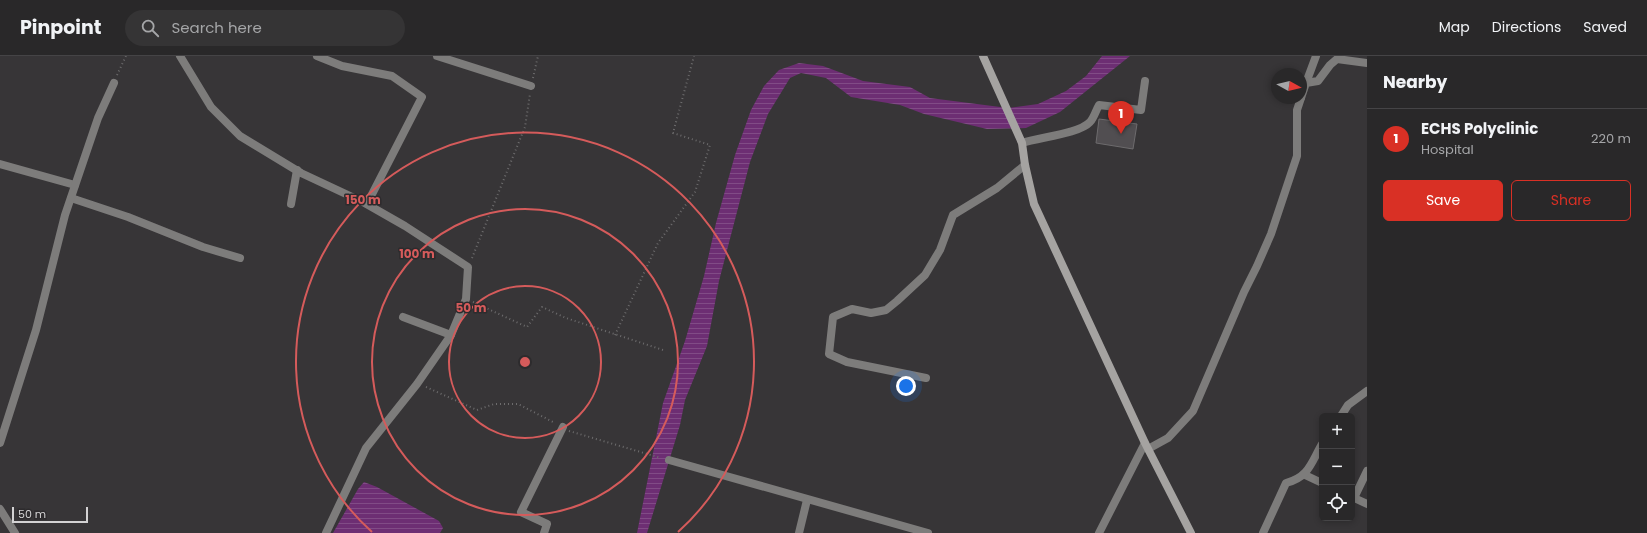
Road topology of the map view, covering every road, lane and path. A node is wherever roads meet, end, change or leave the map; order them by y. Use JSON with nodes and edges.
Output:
{"nodes":[{"id":1,"x":126,"y":56,"type":"edge"},
{"id":2,"x":180,"y":56,"type":"edge"},
{"id":3,"x":317,"y":56,"type":"edge"},
{"id":4,"x":437,"y":56,"type":"edge"},
{"id":5,"x":694,"y":56,"type":"edge"},
{"id":6,"x":983,"y":56,"type":"edge"},
{"id":7,"x":1316,"y":56,"type":"edge"},
{"id":8,"x":1367,"y":63,"type":"edge"},
{"id":9,"x":1307,"y":80,"type":"edge"},
{"id":10,"x":1145,"y":81,"type":"dead end"},
{"id":11,"x":114,"y":83,"type":"joint"},
{"id":12,"x":1307,"y":83,"type":"edge"},
{"id":13,"x":531,"y":86,"type":"dead end"},
{"id":14,"x":529,"y":100,"type":"dead end"},
{"id":15,"x":1299,"y":104,"type":"edge"},
{"id":16,"x":1022,"y":143,"type":"junction"},
{"id":17,"x":0,"y":164,"type":"edge"},
{"id":18,"x":1025,"y":165,"type":"junction"},
{"id":19,"x":297,"y":170,"type":"junction"},
{"id":20,"x":75,"y":185,"type":"junction"},
{"id":21,"x":70,"y":198,"type":"junction"},
{"id":22,"x":291,"y":204,"type":"dead end"},
{"id":23,"x":367,"y":204,"type":"junction"},
{"id":24,"x":240,"y":258,"type":"dead end"},
{"id":25,"x":468,"y":267,"type":"junction"},
{"id":26,"x":466,"y":299,"type":"junction"},
{"id":27,"x":403,"y":317,"type":"dead end"},
{"id":28,"x":451,"y":335,"type":"junction"},
{"id":29,"x":615,"y":335,"type":"junction"},
{"id":30,"x":664,"y":350,"type":"dead end"},
{"id":31,"x":926,"y":378,"type":"dead end"},
{"id":32,"x":418,"y":384,"type":"junction"},
{"id":33,"x":1367,"y":391,"type":"edge"},
{"id":34,"x":477,"y":410,"type":"dead end"},
{"id":35,"x":1342,"y":413,"type":"edge"},
{"id":36,"x":563,"y":427,"type":"dead end"},
{"id":37,"x":0,"y":443,"type":"edge"},
{"id":38,"x":1147,"y":446,"type":"junction"},
{"id":39,"x":1319,"y":449,"type":"edge"},
{"id":40,"x":669,"y":460,"type":"dead end"},
{"id":41,"x":1367,"y":471,"type":"edge"},
{"id":42,"x":1305,"y":475,"type":"junction"},
{"id":43,"x":1319,"y":482,"type":"edge"},
{"id":44,"x":1355,"y":493,"type":"edge"},
{"id":45,"x":1355,"y":498,"type":"edge"},
{"id":46,"x":807,"y":500,"type":"junction"},
{"id":47,"x":1367,"y":504,"type":"edge"},
{"id":48,"x":0,"y":509,"type":"edge"},
{"id":49,"x":15,"y":533,"type":"edge"},
{"id":50,"x":326,"y":533,"type":"edge"},
{"id":51,"x":544,"y":533,"type":"edge"},
{"id":52,"x":799,"y":533,"type":"edge"},
{"id":53,"x":928,"y":533,"type":"edge"},
{"id":54,"x":1099,"y":533,"type":"edge"},
{"id":55,"x":1191,"y":533,"type":"edge"},
{"id":56,"x":1263,"y":533,"type":"edge"}],
"edges":[{"from":1,"to":11,"type":"path"},
{"from":2,"to":19,"type":"street"},
{"from":3,"to":23,"type":"street"},
{"from":4,"to":13,"type":"street"},
{"from":5,"to":29,"type":"path"},
{"from":6,"to":16,"type":"street"},
{"from":7,"to":9,"type":"street"},
{"from":8,"to":12,"type":"street"},
{"from":10,"to":16,"type":"street"},
{"from":11,"to":20,"type":"street"},
{"from":14,"to":25,"type":"path"},
{"from":15,"to":38,"type":"street"},
{"from":16,"to":18,"type":"street"},
{"from":17,"to":20,"type":"street"},
{"from":18,"to":31,"type":"street"},
{"from":18,"to":38,"type":"street"},
{"from":19,"to":22,"type":"street"},
{"from":19,"to":23,"type":"street"},
{"from":20,"to":21,"type":"street"},
{"from":21,"to":24,"type":"street"},
{"from":21,"to":37,"type":"street"},
{"from":23,"to":25,"type":"street"},
{"from":25,"to":26,"type":"street"},
{"from":26,"to":28,"type":"street"},
{"from":26,"to":29,"type":"path"},
{"from":27,"to":28,"type":"street"},
{"from":28,"to":32,"type":"street"},
{"from":29,"to":30,"type":"path"},
{"from":32,"to":34,"type":"path"},
{"from":32,"to":50,"type":"street"},
{"from":33,"to":35,"type":"street"},
{"from":36,"to":51,"type":"street"},
{"from":38,"to":54,"type":"street"},
{"from":38,"to":55,"type":"street"},
{"from":39,"to":42,"type":"street"},
{"from":40,"to":46,"type":"street"},
{"from":41,"to":44,"type":"street"},
{"from":42,"to":43,"type":"street"},
{"from":42,"to":56,"type":"street"},
{"from":45,"to":47,"type":"street"},
{"from":46,"to":52,"type":"street"},
{"from":46,"to":53,"type":"street"},
{"from":48,"to":49,"type":"street"}]}
